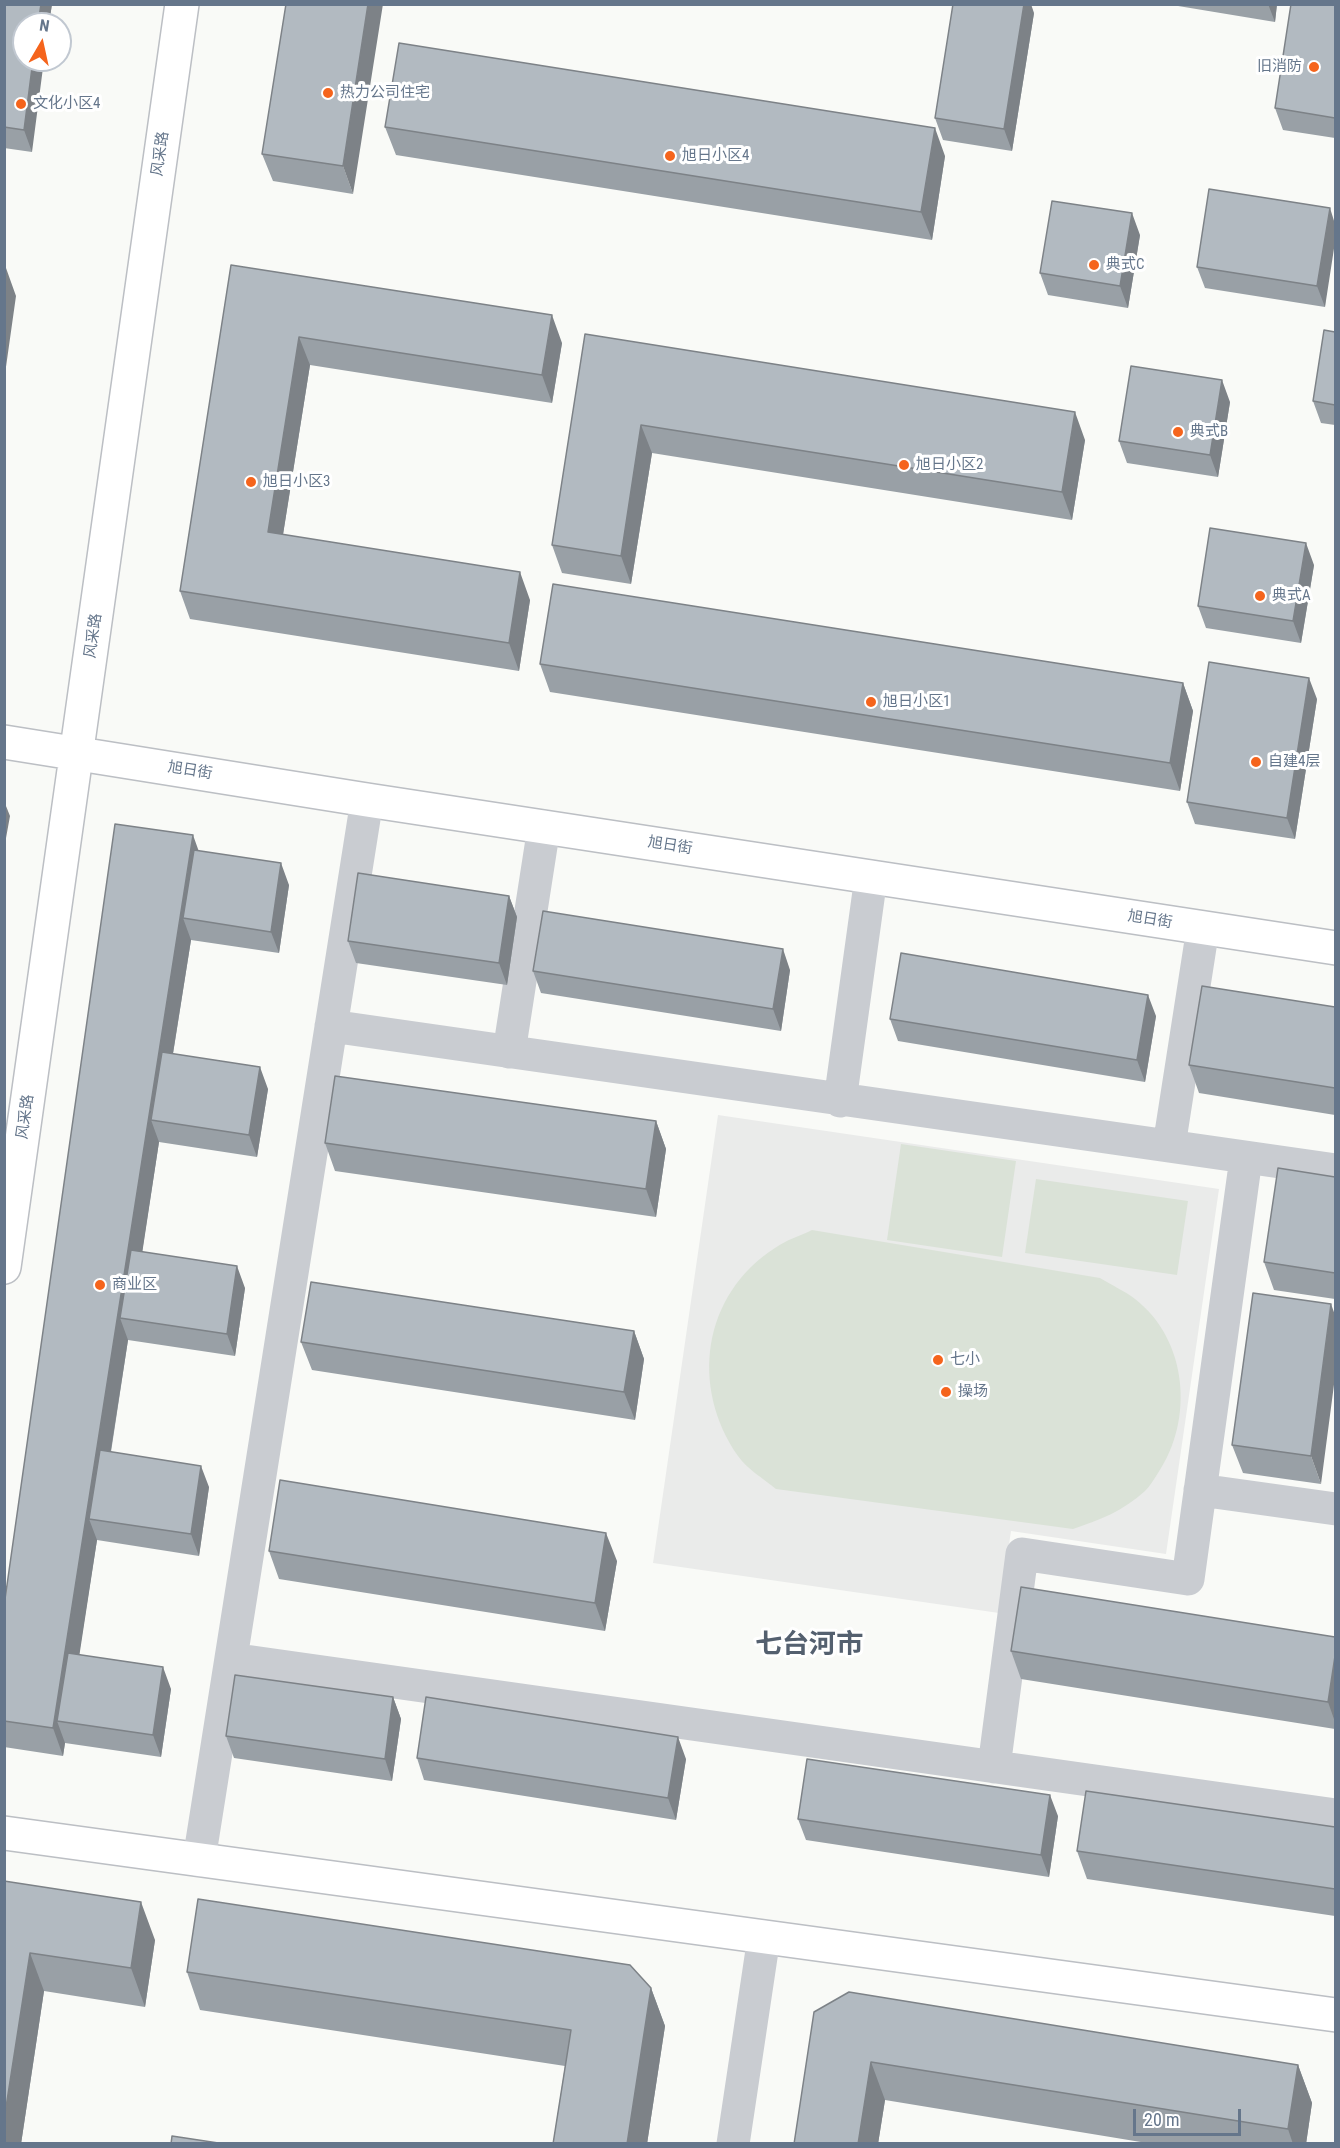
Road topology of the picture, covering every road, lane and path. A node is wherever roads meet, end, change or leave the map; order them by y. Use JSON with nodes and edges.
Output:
{"nodes":[{"id":1,"x":182,"y":4,"type":"edge"},
{"id":2,"x":4,"y":742,"type":"edge"},
{"id":3,"x":78,"y":752,"type":"junction"},
{"id":4,"x":367,"y":800,"type":"junction"},
{"id":5,"x":544,"y":827,"type":"junction"},
{"id":6,"x":871,"y":877,"type":"junction"},
{"id":7,"x":1203,"y":928,"type":"junction"},
{"id":8,"x":1335,"y":948,"type":"edge"},
{"id":9,"x":331,"y":1026,"type":"junction"},
{"id":10,"x":509,"y":1052,"type":"junction"},
{"id":11,"x":840,"y":1101,"type":"junction"},
{"id":12,"x":1169,"y":1146,"type":"junction"},
{"id":13,"x":1246,"y":1158,"type":"junction"},
{"id":14,"x":1335,"y":1170,"type":"edge"},
{"id":15,"x":4,"y":1267,"type":"edge"},
{"id":16,"x":1200,"y":1490,"type":"junction"},
{"id":17,"x":1335,"y":1509,"type":"edge"},
{"id":18,"x":231,"y":1659,"type":"junction"},
{"id":19,"x":994,"y":1767,"type":"junction"},
{"id":20,"x":1335,"y":1815,"type":"edge"},
{"id":21,"x":4,"y":1833,"type":"edge"},
{"id":22,"x":199,"y":1860,"type":"junction"},
{"id":23,"x":764,"y":1937,"type":"junction"},
{"id":24,"x":1335,"y":2015,"type":"edge"},
{"id":25,"x":733,"y":2144,"type":"edge"}],
"edges":[{"from":1,"to":3,"type":"main road","name":"风采路"},
{"from":2,"to":3,"type":"main road","name":"旭日街"},
{"from":3,"to":4,"type":"main road","name":"旭日街"},
{"from":3,"to":15,"type":"main road","name":"风采路"},
{"from":4,"to":5,"type":"main road","name":"旭日街"},
{"from":4,"to":9,"type":"street"},
{"from":5,"to":6,"type":"main road","name":"旭日街"},
{"from":5,"to":10,"type":"street"},
{"from":6,"to":7,"type":"main road","name":"旭日街"},
{"from":6,"to":11,"type":"street"},
{"from":7,"to":8,"type":"main road","name":"旭日街"},
{"from":7,"to":12,"type":"street"},
{"from":9,"to":10,"type":"street"},
{"from":9,"to":18,"type":"street"},
{"from":10,"to":11,"type":"street"},
{"from":11,"to":12,"type":"street"},
{"from":12,"to":13,"type":"street"},
{"from":13,"to":14,"type":"street"},
{"from":13,"to":16,"type":"street"},
{"from":16,"to":17,"type":"street"},
{"from":16,"to":19,"type":"street"},
{"from":18,"to":19,"type":"street"},
{"from":18,"to":22,"type":"street"},
{"from":19,"to":20,"type":"street"},
{"from":21,"to":22,"type":"main road"},
{"from":22,"to":23,"type":"main road"},
{"from":23,"to":24,"type":"main road"},
{"from":23,"to":25,"type":"street"}]}
